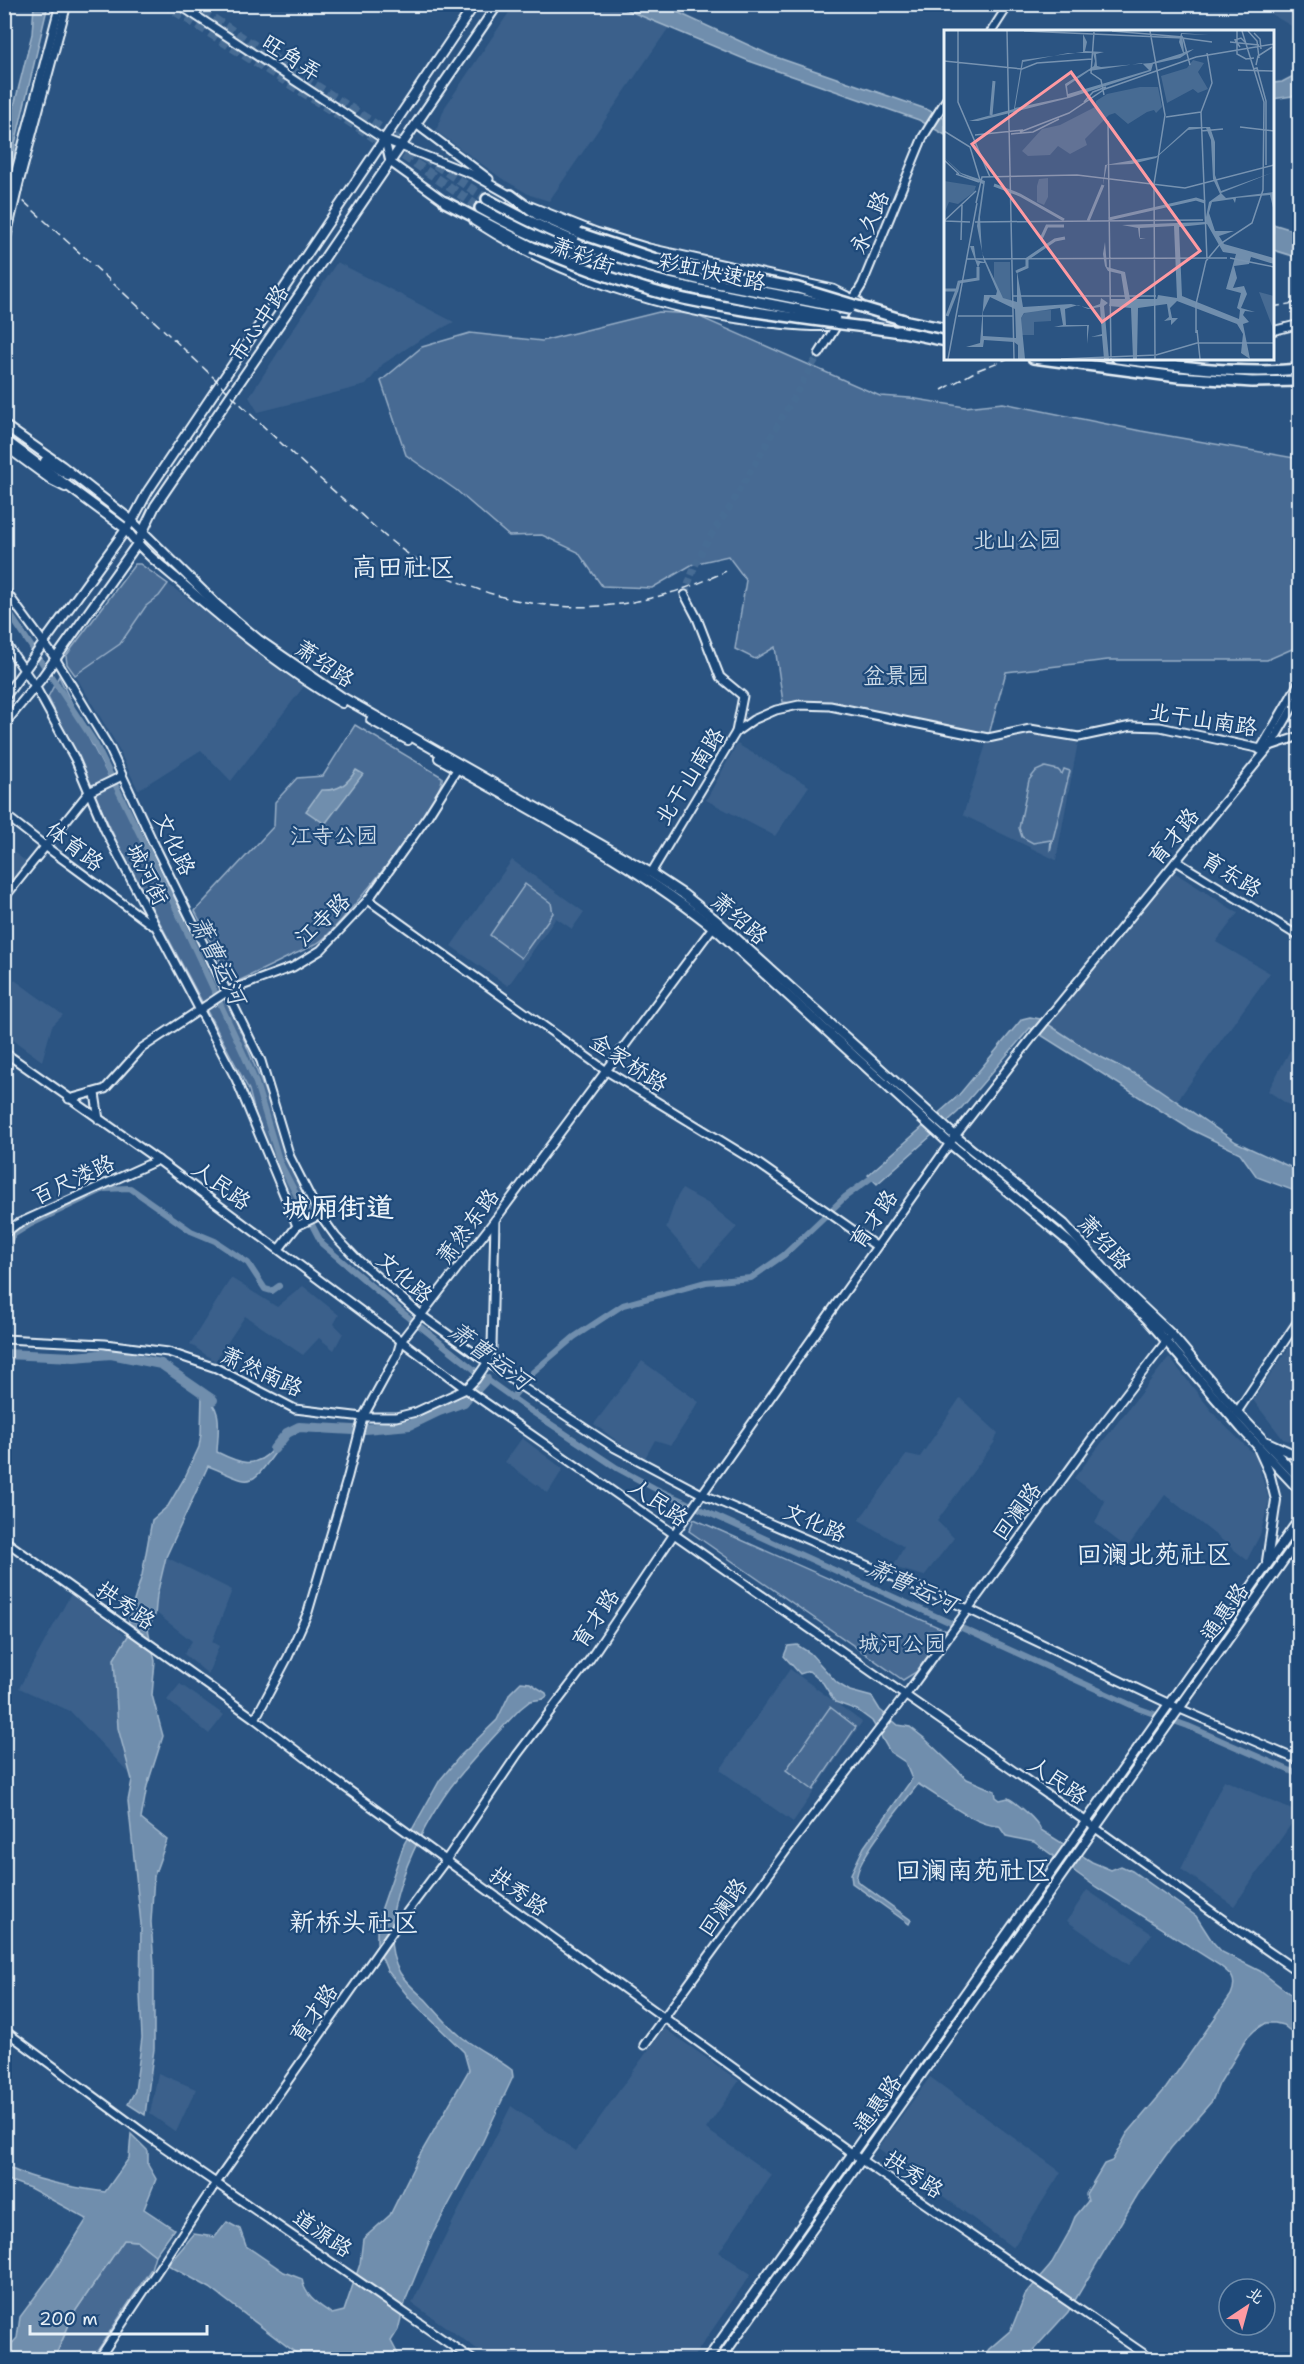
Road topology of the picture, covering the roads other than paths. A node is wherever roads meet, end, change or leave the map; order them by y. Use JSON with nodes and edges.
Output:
{"nodes":[{"id":1,"x":60,"y":4,"type":"edge"},
{"id":2,"x":67,"y":4,"type":"edge"},
{"id":3,"x":178,"y":4,"type":"edge"},
{"id":4,"x":475,"y":4,"type":"edge"},
{"id":5,"x":498,"y":4,"type":"edge"},
{"id":6,"x":1009,"y":4,"type":"edge"},
{"id":7,"x":992,"y":30,"type":"edge"},
{"id":8,"x":944,"y":101,"type":"edge"},
{"id":9,"x":416,"y":124,"type":"junction"},
{"id":10,"x":385,"y":140,"type":"junction"},
{"id":11,"x":400,"y":147,"type":"junction"},
{"id":12,"x":390,"y":162,"type":"junction"},
{"id":13,"x":511,"y":195,"type":"junction"},
{"id":14,"x":487,"y":199,"type":"tunnel mouth"},
{"id":15,"x":445,"y":202,"type":"junction"},
{"id":16,"x":480,"y":208,"type":"tunnel mouth"},
{"id":17,"x":4,"y":216,"type":"edge"},
{"id":18,"x":4,"y":248,"type":"edge"},
{"id":19,"x":853,"y":300,"type":"junction"},
{"id":20,"x":904,"y":320,"type":"junction"},
{"id":21,"x":1299,"y":324,"type":"edge"},
{"id":22,"x":837,"y":325,"type":"junction"},
{"id":23,"x":944,"y":327,"type":"edge"},
{"id":24,"x":944,"y":327,"type":"edge"},
{"id":25,"x":1274,"y":330,"type":"edge"},
{"id":26,"x":901,"y":332,"type":"junction"},
{"id":27,"x":944,"y":340,"type":"edge"},
{"id":28,"x":944,"y":340,"type":"edge"},
{"id":29,"x":819,"y":354,"type":"tunnel mouth"},
{"id":30,"x":1048,"y":360,"type":"edge"},
{"id":31,"x":1136,"y":360,"type":"edge"},
{"id":32,"x":1299,"y":369,"type":"edge"},
{"id":33,"x":1299,"y":381,"type":"edge"},
{"id":34,"x":4,"y":425,"type":"edge"},
{"id":35,"x":4,"y":432,"type":"edge"},
{"id":36,"x":4,"y":438,"type":"edge"},
{"id":37,"x":4,"y":445,"type":"edge"},
{"id":38,"x":59,"y":474,"type":"junction"},
{"id":39,"x":81,"y":482,"type":"junction"},
{"id":40,"x":76,"y":492,"type":"junction"},
{"id":41,"x":132,"y":521,"type":"junction"},
{"id":42,"x":126,"y":529,"type":"junction"},
{"id":43,"x":144,"y":534,"type":"junction"},
{"id":44,"x":137,"y":544,"type":"junction"},
{"id":45,"x":4,"y":589,"type":"edge"},
{"id":46,"x":685,"y":595,"type":"dead end"},
{"id":47,"x":4,"y":641,"type":"edge"},
{"id":48,"x":42,"y":645,"type":"junction"},
{"id":49,"x":54,"y":660,"type":"junction"},
{"id":50,"x":26,"y":666,"type":"junction"},
{"id":51,"x":1299,"y":681,"type":"edge"},
{"id":52,"x":35,"y":686,"type":"junction"},
{"id":53,"x":1299,"y":695,"type":"edge"},
{"id":54,"x":4,"y":698,"type":"edge"},
{"id":55,"x":4,"y":724,"type":"edge"},
{"id":56,"x":736,"y":732,"type":"junction"},
{"id":57,"x":1299,"y":736,"type":"edge"},
{"id":58,"x":1271,"y":745,"type":"junction"},
{"id":59,"x":1261,"y":749,"type":"junction"},
{"id":60,"x":459,"y":767,"type":"junction"},
{"id":61,"x":122,"y":776,"type":"junction"},
{"id":62,"x":93,"y":791,"type":"junction"},
{"id":63,"x":1232,"y":792,"type":"junction"},
{"id":64,"x":4,"y":814,"type":"edge"},
{"id":65,"x":45,"y":846,"type":"junction"},
{"id":66,"x":1176,"y":861,"type":"junction"},
{"id":67,"x":651,"y":873,"type":"junction"},
{"id":68,"x":4,"y":898,"type":"edge"},
{"id":69,"x":368,"y":900,"type":"junction"},
{"id":70,"x":715,"y":924,"type":"junction"},
{"id":71,"x":154,"y":926,"type":"junction"},
{"id":72,"x":1299,"y":937,"type":"edge"},
{"id":73,"x":228,"y":991,"type":"junction"},
{"id":74,"x":200,"y":1009,"type":"junction"},
{"id":75,"x":4,"y":1052,"type":"edge"},
{"id":76,"x":605,"y":1070,"type":"junction"},
{"id":77,"x":95,"y":1093,"type":"junction"},
{"id":78,"x":69,"y":1099,"type":"junction"},
{"id":79,"x":99,"y":1120,"type":"junction"},
{"id":80,"x":942,"y":1130,"type":"junction"},
{"id":81,"x":955,"y":1136,"type":"junction"},
{"id":82,"x":950,"y":1143,"type":"junction"},
{"id":83,"x":158,"y":1160,"type":"junction"},
{"id":84,"x":320,"y":1215,"type":"junction"},
{"id":85,"x":495,"y":1220,"type":"junction"},
{"id":86,"x":297,"y":1226,"type":"junction"},
{"id":87,"x":4,"y":1234,"type":"edge"},
{"id":88,"x":876,"y":1246,"type":"junction"},
{"id":89,"x":279,"y":1249,"type":"junction"},
{"id":90,"x":420,"y":1317,"type":"junction"},
{"id":91,"x":1299,"y":1318,"type":"edge"},
{"id":92,"x":1172,"y":1335,"type":"junction"},
{"id":93,"x":4,"y":1339,"type":"edge"},
{"id":94,"x":401,"y":1341,"type":"junction"},
{"id":95,"x":1166,"y":1342,"type":"junction"},
{"id":96,"x":486,"y":1365,"type":"junction"},
{"id":97,"x":466,"y":1389,"type":"junction"},
{"id":98,"x":1237,"y":1412,"type":"junction"},
{"id":99,"x":363,"y":1417,"type":"junction"},
{"id":100,"x":1258,"y":1441,"type":"junction"},
{"id":101,"x":1299,"y":1457,"type":"edge"},
{"id":102,"x":1299,"y":1479,"type":"edge"},
{"id":103,"x":1299,"y":1491,"type":"edge"},
{"id":104,"x":702,"y":1494,"type":"junction"},
{"id":105,"x":1299,"y":1518,"type":"edge"},
{"id":106,"x":674,"y":1534,"type":"junction"},
{"id":107,"x":1299,"y":1536,"type":"edge"},
{"id":108,"x":4,"y":1540,"type":"edge"},
{"id":109,"x":1299,"y":1548,"type":"edge"},
{"id":110,"x":1287,"y":1552,"type":"junction"},
{"id":111,"x":1266,"y":1565,"type":"junction"},
{"id":112,"x":968,"y":1609,"type":"junction"},
{"id":113,"x":905,"y":1696,"type":"junction"},
{"id":114,"x":1169,"y":1703,"type":"junction"},
{"id":115,"x":1178,"y":1708,"type":"junction"},
{"id":116,"x":255,"y":1719,"type":"junction"},
{"id":117,"x":1299,"y":1761,"type":"edge"},
{"id":118,"x":1086,"y":1821,"type":"junction"},
{"id":119,"x":1094,"y":1827,"type":"junction"},
{"id":120,"x":443,"y":1858,"type":"junction"},
{"id":121,"x":1299,"y":1973,"type":"edge"},
{"id":122,"x":664,"y":2019,"type":"junction"},
{"id":123,"x":4,"y":2030,"type":"edge"},
{"id":124,"x":644,"y":2045,"type":"dead end"},
{"id":125,"x":852,"y":2153,"type":"junction"},
{"id":126,"x":860,"y":2159,"type":"junction"},
{"id":127,"x":216,"y":2183,"type":"junction"},
{"id":128,"x":98,"y":2360,"type":"edge"},
{"id":129,"x":473,"y":2360,"type":"edge"},
{"id":130,"x":707,"y":2360,"type":"edge"},
{"id":131,"x":720,"y":2360,"type":"edge"},
{"id":132,"x":1154,"y":2360,"type":"edge"}],
"edges":[{"from":1,"to":17,"type":"street","bridge":true},
{"from":2,"to":18,"type":"street","bridge":true},
{"from":3,"to":10,"type":"street","name":"旺角弄"},
{"from":4,"to":10,"type":"main road","name":"市心中路"},
{"from":5,"to":9,"type":"main road","name":"市心中路"},
{"from":6,"to":7,"type":"street"},
{"from":8,"to":19,"type":"street","name":"永久路"},
{"from":9,"to":11,"type":"main road","name":"市心中路"},
{"from":9,"to":13,"type":"street","name":"萧彩街"},
{"from":10,"to":11,"type":"street","name":"萧彩街"},
{"from":10,"to":12,"type":"street"},
{"from":10,"to":41,"type":"main road","name":"市心中路"},
{"from":11,"to":12,"type":"main road","name":"市心中路"},
{"from":11,"to":13,"type":"street","name":"萧彩街"},
{"from":12,"to":15,"type":"street","name":"萧彩街"},
{"from":12,"to":43,"type":"main road","name":"市心中路"},
{"from":13,"to":19,"type":"street","name":"萧彩街"},
{"from":13,"to":20,"type":"highway","bridge":true},
{"from":14,"to":20,"type":"highway","name":"彩虹快速路","bridge":true},
{"from":15,"to":22,"type":"street","name":"萧彩街"},
{"from":15,"to":26,"type":"highway","bridge":true},
{"from":16,"to":26,"type":"highway","name":"彩虹快速路","bridge":true},
{"from":19,"to":22,"type":"street","name":"永久路"},
{"from":19,"to":23,"type":"street","name":"萧彩街"},
{"from":20,"to":24,"type":"highway","name":"彩虹快速路","bridge":true},
{"from":21,"to":25,"type":"street"},
{"from":22,"to":27,"type":"street","name":"萧彩街"},
{"from":22,"to":29,"type":"street","name":"永久路"},
{"from":26,"to":28,"type":"highway","name":"彩虹快速路","bridge":true},
{"from":30,"to":33,"type":"highway"},
{"from":31,"to":32,"type":"highway"},
{"from":34,"to":39,"type":"main road"},
{"from":35,"to":38,"type":"main road"},
{"from":36,"to":38,"type":"main road"},
{"from":37,"to":40,"type":"main road"},
{"from":38,"to":39,"type":"main road"},
{"from":38,"to":40,"type":"main road"},
{"from":39,"to":41,"type":"main road","name":"萧绍路"},
{"from":40,"to":42,"type":"main road"},
{"from":41,"to":42,"type":"main road","name":"市心中路"},
{"from":41,"to":43,"type":"main road","name":"萧绍路"},
{"from":42,"to":44,"type":"main road"},
{"from":42,"to":48,"type":"main road","name":"市心中路"},
{"from":43,"to":44,"type":"main road","name":"市心中路"},
{"from":43,"to":60,"type":"main road","name":"萧绍路"},
{"from":44,"to":49,"type":"main road","name":"市心中路"},
{"from":44,"to":60,"type":"main road"},
{"from":45,"to":48,"type":"street","name":"文化路"},
{"from":46,"to":56,"type":"street"},
{"from":47,"to":50,"type":"street","name":"城河街"},
{"from":48,"to":49,"type":"street","name":"文化路"},
{"from":48,"to":50,"type":"main road","name":"市心中路"},
{"from":49,"to":52,"type":"main road","name":"市心中路"},
{"from":49,"to":61,"type":"street","name":"文化路"},
{"from":50,"to":52,"type":"street","name":"城河街"},
{"from":50,"to":54,"type":"main road"},
{"from":51,"to":59,"type":"street","name":"育才路"},
{"from":52,"to":55,"type":"main road"},
{"from":52,"to":62,"type":"street","name":"城河街"},
{"from":53,"to":58,"type":"street","name":"育才路"},
{"from":56,"to":59,"type":"street","name":"北干山南路"},
{"from":56,"to":67,"type":"street","name":"北干山南路"},
{"from":57,"to":58,"type":"street","name":"北干山南路"},
{"from":58,"to":59,"type":"street","name":"北干山南路"},
{"from":58,"to":63,"type":"street","name":"育才路"},
{"from":59,"to":63,"type":"street","name":"育才路"},
{"from":60,"to":67,"type":"main road","name":"萧绍路"},
{"from":60,"to":69,"type":"street","name":"江寺路"},
{"from":60,"to":70,"type":"main road"},
{"from":61,"to":62,"type":"street"},
{"from":61,"to":73,"type":"street","name":"文化路"},
{"from":62,"to":65,"type":"street"},
{"from":62,"to":71,"type":"street","name":"城河街"},
{"from":63,"to":66,"type":"street","name":"育才路"},
{"from":64,"to":65,"type":"street","name":"体育路"},
{"from":65,"to":68,"type":"street"},
{"from":65,"to":71,"type":"street","name":"体育路"},
{"from":66,"to":72,"type":"street","name":"育东路"},
{"from":66,"to":81,"type":"street","name":"育才路"},
{"from":67,"to":70,"type":"main road","name":"萧绍路"},
{"from":69,"to":73,"type":"street","name":"江寺路"},
{"from":69,"to":76,"type":"street","name":"金家桥路"},
{"from":70,"to":76,"type":"street","name":"萧然东路"},
{"from":70,"to":80,"type":"main road"},
{"from":70,"to":80,"type":"main road","name":"萧绍路"},
{"from":71,"to":74,"type":"street","name":"城河街"},
{"from":73,"to":74,"type":"street","name":"江寺路"},
{"from":73,"to":84,"type":"street","name":"文化路"},
{"from":74,"to":77,"type":"street","name":"江寺路"},
{"from":74,"to":86,"type":"street","name":"城河街"},
{"from":75,"to":78,"type":"street","name":"人民路"},
{"from":76,"to":85,"type":"street","name":"萧然东路"},
{"from":76,"to":88,"type":"street","name":"金家桥路"},
{"from":77,"to":78,"type":"street","name":"江寺路"},
{"from":77,"to":79,"type":"street"},
{"from":78,"to":79,"type":"street","name":"人民路"},
{"from":79,"to":83,"type":"street","name":"人民路"},
{"from":80,"to":81,"type":"main road","name":"萧绍路"},
{"from":80,"to":82,"type":"main road"},
{"from":81,"to":82,"type":"street","name":"育才路"},
{"from":81,"to":92,"type":"main road","name":"萧绍路"},
{"from":82,"to":88,"type":"street","name":"育才路"},
{"from":82,"to":95,"type":"main road"},
{"from":83,"to":87,"type":"street","name":"百尺溇路"},
{"from":83,"to":89,"type":"street","name":"人民路"},
{"from":84,"to":86,"type":"street"},
{"from":84,"to":90,"type":"street","name":"文化路"},
{"from":85,"to":90,"type":"street","name":"萧然东路"},
{"from":85,"to":96,"type":"street","name":"萧然南路"},
{"from":86,"to":89,"type":"street"},
{"from":88,"to":104,"type":"street","name":"育才路"},
{"from":89,"to":94,"type":"street","name":"人民路"},
{"from":90,"to":94,"type":"street","name":"萧然东路"},
{"from":90,"to":96,"type":"street","name":"文化路"},
{"from":91,"to":98,"type":"street"},
{"from":92,"to":95,"type":"street","name":"回澜路"},
{"from":92,"to":98,"type":"main road","name":"萧绍路"},
{"from":93,"to":99,"type":"street","name":"萧然南路"},
{"from":94,"to":97,"type":"street","name":"人民路"},
{"from":94,"to":99,"type":"street","name":"萧然东路"},
{"from":95,"to":100,"type":"main road"},
{"from":95,"to":112,"type":"street","name":"回澜路"},
{"from":96,"to":97,"type":"street","name":"萧然南路"},
{"from":96,"to":104,"type":"street","name":"文化路"},
{"from":97,"to":99,"type":"street","name":"萧然南路"},
{"from":97,"to":106,"type":"street","name":"人民路"},
{"from":98,"to":100,"type":"main road","name":"萧绍路"},
{"from":99,"to":116,"type":"street","name":"萧然东路"},
{"from":100,"to":101,"type":"main road"},
{"from":100,"to":102,"type":"main road","name":"萧绍路"},
{"from":100,"to":103,"type":"main road"},
{"from":100,"to":111,"type":"main road"},
{"from":104,"to":106,"type":"street","name":"育才路"},
{"from":104,"to":112,"type":"street","name":"文化路"},
{"from":105,"to":111,"type":"main road"},
{"from":106,"to":113,"type":"street","name":"人民路"},
{"from":106,"to":120,"type":"street","name":"育才路"},
{"from":107,"to":110,"type":"main road","name":"通惠路"},
{"from":108,"to":116,"type":"street","name":"拱秀路"},
{"from":109,"to":110,"type":"main road"},
{"from":110,"to":115,"type":"main road","name":"通惠路"},
{"from":111,"to":114,"type":"main road"},
{"from":112,"to":113,"type":"street","name":"回澜路"},
{"from":112,"to":114,"type":"street","name":"文化路"},
{"from":113,"to":118,"type":"street","name":"人民路"},
{"from":113,"to":122,"type":"street","name":"回澜路"},
{"from":114,"to":115,"type":"street","name":"文化路"},
{"from":114,"to":118,"type":"main road"},
{"from":115,"to":117,"type":"street","name":"文化路"},
{"from":115,"to":119,"type":"main road","name":"通惠路"},
{"from":116,"to":120,"type":"street","name":"拱秀路"},
{"from":118,"to":119,"type":"street","name":"人民路"},
{"from":118,"to":125,"type":"main road"},
{"from":119,"to":121,"type":"street","name":"人民路"},
{"from":119,"to":126,"type":"main road","name":"通惠路"},
{"from":120,"to":122,"type":"street","name":"拱秀路"},
{"from":120,"to":127,"type":"street","name":"育才路"},
{"from":122,"to":124,"type":"street","name":"回澜路"},
{"from":122,"to":125,"type":"street","name":"拱秀路"},
{"from":123,"to":127,"type":"street","name":"道源路"},
{"from":125,"to":126,"type":"street","name":"拱秀路"},
{"from":125,"to":130,"type":"main road"},
{"from":126,"to":131,"type":"main road","name":"通惠路"},
{"from":126,"to":132,"type":"street","name":"拱秀路"},
{"from":127,"to":128,"type":"street","name":"育才路"},
{"from":127,"to":129,"type":"street","name":"道源路"}]}
